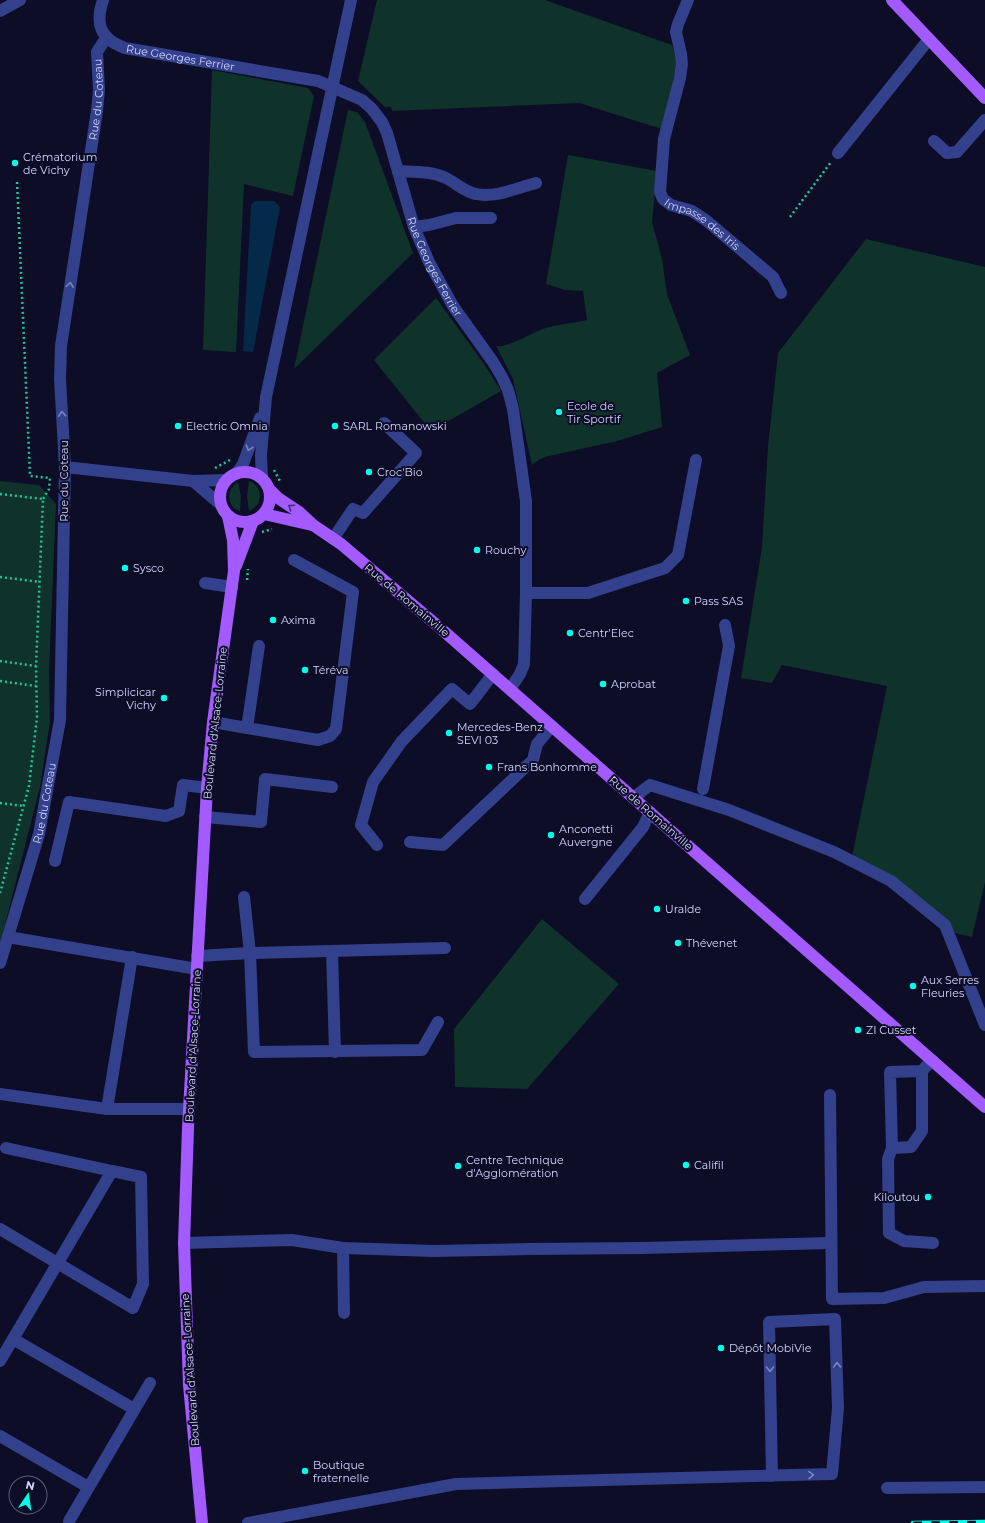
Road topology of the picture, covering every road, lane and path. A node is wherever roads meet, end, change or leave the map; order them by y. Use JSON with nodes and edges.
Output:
{"nodes":[{"id":1,"x":20,"y":0,"type":"edge"},
{"id":2,"x":103,"y":0,"type":"edge"},
{"id":3,"x":351,"y":0,"type":"edge"},
{"id":4,"x":688,"y":0,"type":"edge"},
{"id":5,"x":892,"y":0,"type":"edge"},
{"id":6,"x":0,"y":11,"type":"edge"},
{"id":7,"x":106,"y":38,"type":"junction"},
{"id":8,"x":929,"y":39,"type":"junction"},
{"id":9,"x":333,"y":86,"type":"junction"},
{"id":10,"x":985,"y":98,"type":"edge"},
{"id":11,"x":985,"y":120,"type":"edge"},
{"id":12,"x":934,"y":141,"type":"dead end"},
{"id":13,"x":838,"y":153,"type":"joint"},
{"id":14,"x":398,"y":171,"type":"junction"},
{"id":15,"x":17,"y":182,"type":"dead end"},
{"id":16,"x":536,"y":184,"type":"dead end"},
{"id":17,"x":790,"y":217,"type":"dead end"},
{"id":18,"x":491,"y":218,"type":"dead end"},
{"id":19,"x":414,"y":227,"type":"junction"},
{"id":20,"x":781,"y":293,"type":"dead end"},
{"id":21,"x":267,"y":394,"type":"junction"},
{"id":22,"x":384,"y":423,"type":"dead end"},
{"id":23,"x":231,"y":459,"type":"dead end"},
{"id":24,"x":696,"y":460,"type":"dead end"},
{"id":25,"x":65,"y":467,"type":"junction"},
{"id":26,"x":214,"y":469,"type":"dead end"},
{"id":27,"x":237,"y":473,"type":"junction"},
{"id":28,"x":262,"y":478,"type":"junction"},
{"id":29,"x":226,"y":480,"type":"junction"},
{"id":30,"x":193,"y":481,"type":"junction"},
{"id":31,"x":269,"y":489,"type":"junction"},
{"id":32,"x":0,"y":494,"type":"edge"},
{"id":33,"x":43,"y":499,"type":"junction"},
{"id":34,"x":221,"y":505,"type":"junction"},
{"id":35,"x":264,"y":514,"type":"junction"},
{"id":36,"x":228,"y":516,"type":"junction"},
{"id":37,"x":253,"y":521,"type":"junction"},
{"id":38,"x":313,"y":525,"type":"junction"},
{"id":39,"x":333,"y":539,"type":"junction"},
{"id":40,"x":294,"y":560,"type":"dead end"},
{"id":41,"x":234,"y":571,"type":"junction"},
{"id":42,"x":0,"y":578,"type":"edge"},
{"id":43,"x":40,"y":582,"type":"junction"},
{"id":44,"x":206,"y":583,"type":"dead end"},
{"id":45,"x":232,"y":587,"type":"junction"},
{"id":46,"x":526,"y":592,"type":"junction"},
{"id":47,"x":725,"y":625,"type":"dead end"},
{"id":48,"x":259,"y":646,"type":"dead end"},
{"id":49,"x":0,"y":662,"type":"edge"},
{"id":50,"x":36,"y":666,"type":"junction"},
{"id":51,"x":493,"y":674,"type":"junction"},
{"id":52,"x":0,"y":681,"type":"edge"},
{"id":53,"x":36,"y":686,"type":"junction"},
{"id":54,"x":510,"y":689,"type":"junction"},
{"id":55,"x":213,"y":722,"type":"junction"},
{"id":56,"x":552,"y":726,"type":"junction"},
{"id":57,"x":247,"y":728,"type":"junction"},
{"id":58,"x":332,"y":787,"type":"dead end"},
{"id":59,"x":207,"y":788,"type":"junction"},
{"id":60,"x":703,"y":789,"type":"dead end"},
{"id":61,"x":633,"y":798,"type":"junction"},
{"id":62,"x":0,"y":803,"type":"edge"},
{"id":63,"x":23,"y":806,"type":"junction"},
{"id":64,"x":650,"y":812,"type":"junction"},
{"id":65,"x":206,"y":817,"type":"junction"},
{"id":66,"x":410,"y":842,"type":"dead end"},
{"id":67,"x":377,"y":845,"type":"dead end"},
{"id":68,"x":55,"y":861,"type":"dead end"},
{"id":69,"x":0,"y":893,"type":"edge"},
{"id":70,"x":244,"y":897,"type":"dead end"},
{"id":71,"x":585,"y":899,"type":"dead end"},
{"id":72,"x":8,"y":936,"type":"junction"},
{"id":73,"x":445,"y":948,"type":"dead end"},
{"id":74,"x":332,"y":951,"type":"junction"},
{"id":75,"x":250,"y":953,"type":"junction"},
{"id":76,"x":198,"y":956,"type":"junction"},
{"id":77,"x":132,"y":957,"type":"junction"},
{"id":78,"x":0,"y":963,"type":"edge"},
{"id":79,"x":197,"y":969,"type":"junction"},
{"id":80,"x":438,"y":1022,"type":"dead end"},
{"id":81,"x":985,"y":1025,"type":"edge"},
{"id":82,"x":335,"y":1052,"type":"junction"},
{"id":83,"x":932,"y":1060,"type":"junction"},
{"id":84,"x":922,"y":1071,"type":"junction"},
{"id":85,"x":0,"y":1094,"type":"edge"},
{"id":86,"x":830,"y":1095,"type":"dead end"},
{"id":87,"x":985,"y":1107,"type":"edge"},
{"id":88,"x":107,"y":1108,"type":"junction"},
{"id":89,"x":189,"y":1109,"type":"junction"},
{"id":90,"x":6,"y":1148,"type":"dead end"},
{"id":91,"x":892,"y":1148,"type":"junction"},
{"id":92,"x":112,"y":1171,"type":"junction"},
{"id":93,"x":0,"y":1228,"type":"edge"},
{"id":94,"x":184,"y":1243,"type":"junction"},
{"id":95,"x":831,"y":1243,"type":"junction"},
{"id":96,"x":933,"y":1243,"type":"dead end"},
{"id":97,"x":343,"y":1248,"type":"junction"},
{"id":98,"x":58,"y":1264,"type":"junction"},
{"id":99,"x":985,"y":1286,"type":"edge"},
{"id":100,"x":344,"y":1313,"type":"dead end"},
{"id":101,"x":13,"y":1339,"type":"junction"},
{"id":102,"x":0,"y":1361,"type":"edge"},
{"id":103,"x":150,"y":1383,"type":"dead end"},
{"id":104,"x":134,"y":1409,"type":"junction"},
{"id":105,"x":0,"y":1436,"type":"edge"},
{"id":106,"x":772,"y":1476,"type":"junction"},
{"id":107,"x":88,"y":1487,"type":"junction"},
{"id":108,"x":887,"y":1488,"type":"dead end"},
{"id":109,"x":985,"y":1488,"type":"edge"},
{"id":110,"x":69,"y":1521,"type":"dead end"},
{"id":111,"x":202,"y":1523,"type":"edge"},
{"id":112,"x":248,"y":1523,"type":"edge"}],
"edges":[{"from":1,"to":6,"type":"street"},
{"from":2,"to":7,"type":"street"},
{"from":3,"to":9,"type":"street"},
{"from":4,"to":20,"type":"street","name":"Impasse des Iris"},
{"from":5,"to":8,"type":"main road"},
{"from":7,"to":9,"type":"street","name":"Rue Georges Ferrier"},
{"from":25,"to":7,"type":"street","name":"Rue du Coteau","one_way":true},
{"from":8,"to":10,"type":"main road"},
{"from":8,"to":13,"type":"street"},
{"from":9,"to":14,"type":"street","name":"Rue Georges Ferrier"},
{"from":9,"to":21,"type":"street"},
{"from":11,"to":12,"type":"street"},
{"from":13,"to":17,"type":"path"},
{"from":14,"to":16,"type":"street"},
{"from":14,"to":19,"type":"street","name":"Rue Georges Ferrier"},
{"from":15,"to":33,"type":"path"},
{"from":18,"to":19,"type":"street"},
{"from":19,"to":46,"type":"street","name":"Rue Georges Ferrier"},
{"from":21,"to":27,"type":"street","one_way":true},
{"from":21,"to":28,"type":"street"},
{"from":22,"to":39,"type":"street"},
{"from":23,"to":26,"type":"path"},
{"from":24,"to":46,"type":"street"},
{"from":25,"to":30,"type":"street"},
{"from":25,"to":72,"type":"street","name":"Rue du Coteau"},
{"from":27,"to":28,"type":"main road"},
{"from":27,"to":29,"type":"main road"},
{"from":28,"to":31,"type":"main road"},
{"from":29,"to":30,"type":"street"},
{"from":29,"to":34,"type":"main road"},
{"from":30,"to":34,"type":"street"},
{"from":31,"to":35,"type":"main road"},
{"from":38,"to":31,"type":"main road","name":"Rue de Romainville","one_way":true},
{"from":32,"to":33,"type":"path"},
{"from":33,"to":43,"type":"path"},
{"from":34,"to":36,"type":"main road"},
{"from":35,"to":37,"type":"main road"},
{"from":35,"to":38,"type":"main road","name":"Rue de Romainville"},
{"from":36,"to":37,"type":"main road"},
{"from":36,"to":41,"type":"main road","name":"Boulevard d'Alsace-Lorraine"},
{"from":37,"to":41,"type":"main road","name":"Boulevard d'Alsace-Lorraine"},
{"from":38,"to":39,"type":"main road","name":"Rue de Romainville"},
{"from":39,"to":51,"type":"main road","name":"Rue de Romainville"},
{"from":40,"to":57,"type":"street"},
{"from":41,"to":45,"type":"main road","name":"Boulevard d'Alsace-Lorraine"},
{"from":42,"to":43,"type":"path"},
{"from":43,"to":50,"type":"path"},
{"from":44,"to":45,"type":"street"},
{"from":45,"to":55,"type":"main road","name":"Boulevard d'Alsace-Lorraine"},
{"from":46,"to":54,"type":"street","name":"Rue Georges Ferrier"},
{"from":47,"to":60,"type":"street"},
{"from":48,"to":57,"type":"street"},
{"from":49,"to":50,"type":"path"},
{"from":50,"to":53,"type":"path"},
{"from":51,"to":54,"type":"main road","name":"Rue de Romainville"},
{"from":51,"to":67,"type":"street"},
{"from":52,"to":53,"type":"path"},
{"from":53,"to":63,"type":"path"},
{"from":54,"to":56,"type":"main road","name":"Rue de Romainville"},
{"from":55,"to":57,"type":"street"},
{"from":55,"to":59,"type":"main road","name":"Boulevard d'Alsace-Lorraine"},
{"from":56,"to":61,"type":"main road","name":"Rue de Romainville"},
{"from":56,"to":66,"type":"street"},
{"from":58,"to":65,"type":"street"},
{"from":59,"to":65,"type":"main road","name":"Boulevard d'Alsace-Lorraine"},
{"from":59,"to":68,"type":"street"},
{"from":61,"to":64,"type":"main road","name":"Rue de Romainville"},
{"from":61,"to":81,"type":"street"},
{"from":62,"to":63,"type":"path"},
{"from":63,"to":69,"type":"path"},
{"from":64,"to":71,"type":"street"},
{"from":64,"to":83,"type":"main road","name":"Rue de Romainville"},
{"from":65,"to":76,"type":"main road","name":"Boulevard d'Alsace-Lorraine"},
{"from":70,"to":75,"type":"street"},
{"from":72,"to":77,"type":"street"},
{"from":72,"to":78,"type":"street","name":"Rue du Coteau"},
{"from":73,"to":74,"type":"street"},
{"from":74,"to":75,"type":"street"},
{"from":74,"to":82,"type":"street"},
{"from":75,"to":76,"type":"street"},
{"from":75,"to":82,"type":"street"},
{"from":76,"to":79,"type":"main road","name":"Boulevard d'Alsace-Lorraine"},
{"from":77,"to":79,"type":"street"},
{"from":77,"to":88,"type":"street"},
{"from":79,"to":89,"type":"main road","name":"Boulevard d'Alsace-Lorraine"},
{"from":80,"to":82,"type":"street"},
{"from":83,"to":84,"type":"street"},
{"from":83,"to":87,"type":"main road","name":"Rue de Romainville"},
{"from":84,"to":91,"type":"street"},
{"from":84,"to":91,"type":"street"},
{"from":85,"to":88,"type":"street"},
{"from":86,"to":95,"type":"street"},
{"from":88,"to":89,"type":"street"},
{"from":89,"to":94,"type":"main road","name":"Boulevard d'Alsace-Lorraine"},
{"from":90,"to":92,"type":"street"},
{"from":91,"to":96,"type":"street"},
{"from":92,"to":98,"type":"street"},
{"from":92,"to":98,"type":"street"},
{"from":93,"to":98,"type":"street"},
{"from":94,"to":97,"type":"street"},
{"from":94,"to":111,"type":"main road","name":"Boulevard d'Alsace-Lorraine"},
{"from":95,"to":97,"type":"street"},
{"from":95,"to":99,"type":"street"},
{"from":97,"to":100,"type":"street"},
{"from":98,"to":101,"type":"street"},
{"from":101,"to":102,"type":"street"},
{"from":101,"to":104,"type":"street"},
{"from":103,"to":104,"type":"street"},
{"from":104,"to":107,"type":"street"},
{"from":105,"to":107,"type":"street"},
{"from":106,"to":106,"type":"street","one_way":true},
{"from":106,"to":112,"type":"street"},
{"from":107,"to":110,"type":"street"},
{"from":108,"to":109,"type":"street"}]}
